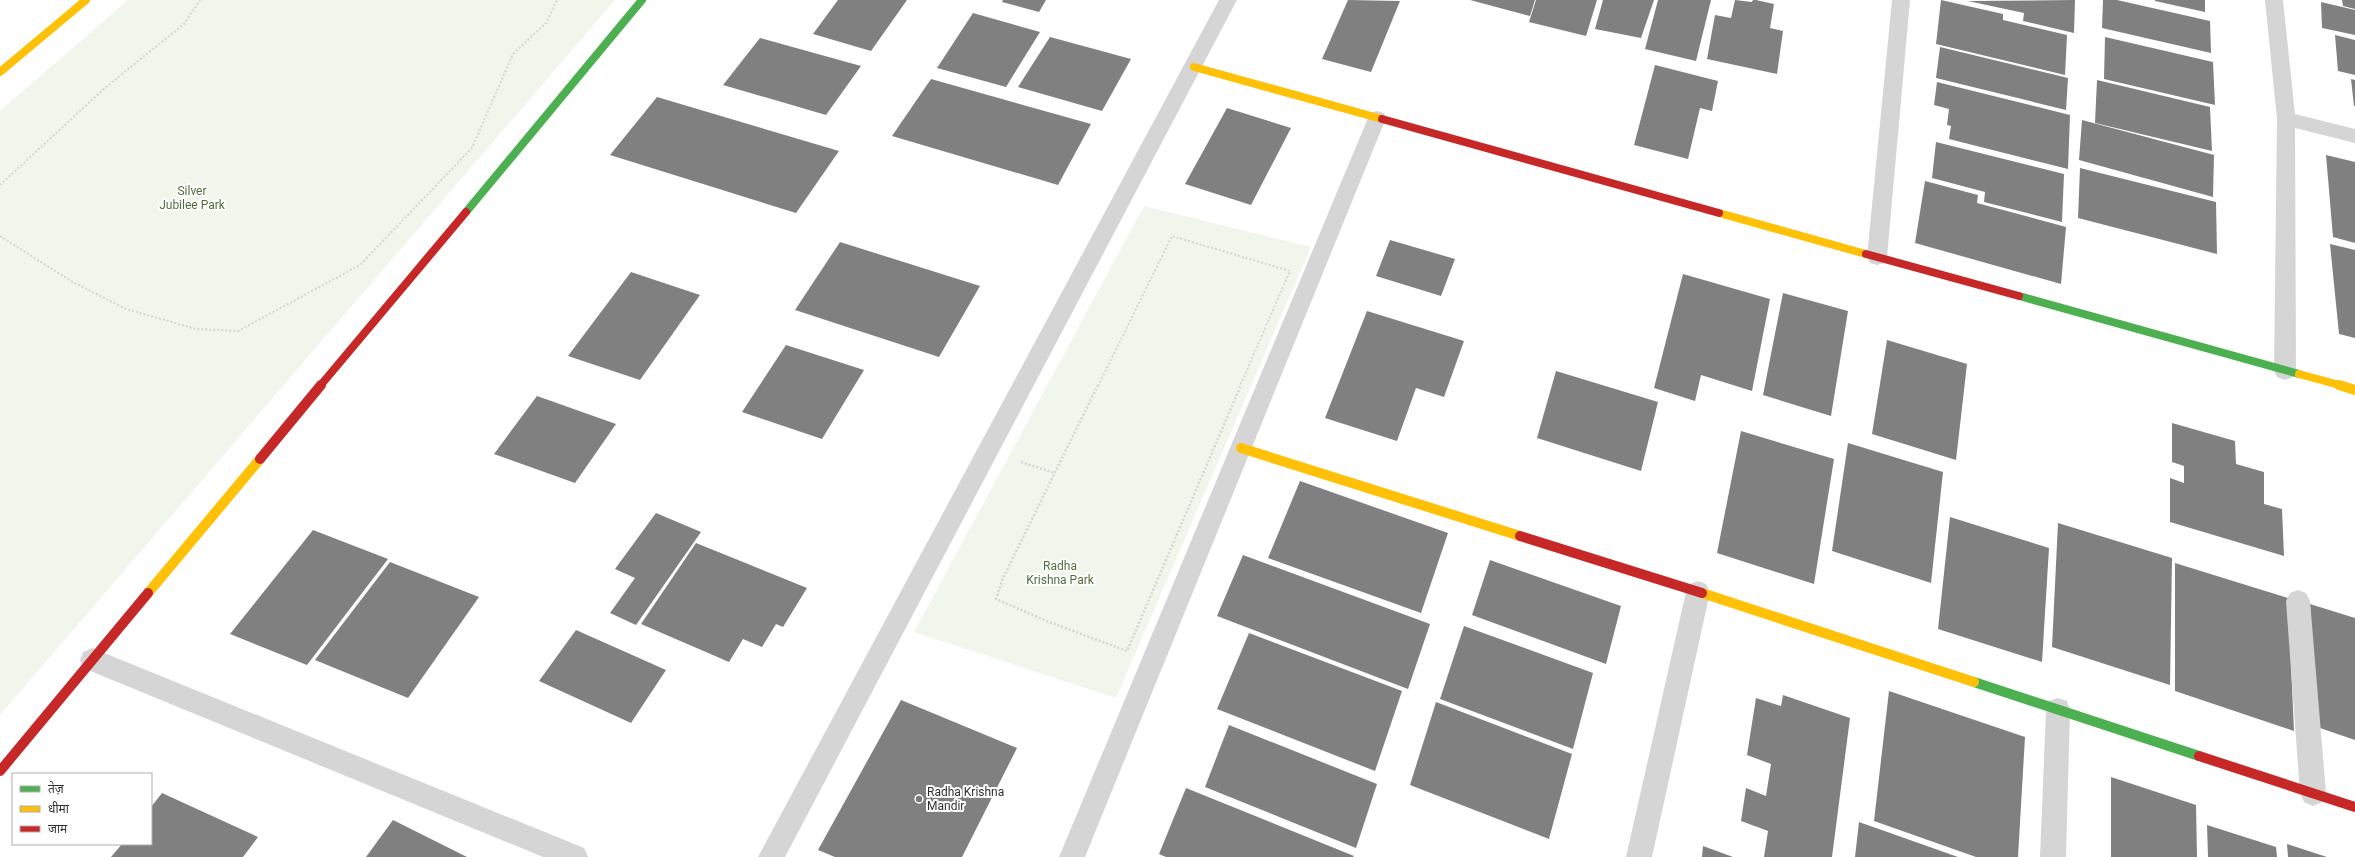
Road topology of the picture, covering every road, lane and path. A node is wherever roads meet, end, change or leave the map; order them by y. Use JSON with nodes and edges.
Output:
{"nodes":[{"id":1,"x":86,"y":0,"type":"edge"},
{"id":2,"x":200,"y":0,"type":"edge"},
{"id":3,"x":557,"y":0,"type":"edge"},
{"id":4,"x":642,"y":0,"type":"edge"},
{"id":5,"x":1228,"y":0,"type":"edge"},
{"id":6,"x":2274,"y":0,"type":"edge"},
{"id":7,"x":1896,"y":1,"type":"edge"},
{"id":8,"x":1194,"y":67,"type":"junction"},
{"id":9,"x":0,"y":72,"type":"edge"},
{"id":10,"x":1377,"y":118,"type":"junction"},
{"id":11,"x":2286,"y":119,"type":"junction"},
{"id":12,"x":2355,"y":136,"type":"edge"},
{"id":13,"x":0,"y":185,"type":"edge"},
{"id":14,"x":0,"y":236,"type":"edge"},
{"id":15,"x":1877,"y":257,"type":"junction"},
{"id":16,"x":2285,"y":371,"type":"junction"},
{"id":17,"x":2355,"y":390,"type":"edge"},
{"id":18,"x":1241,"y":448,"type":"junction"},
{"id":19,"x":1698,"y":592,"type":"junction"},
{"id":20,"x":996,"y":600,"type":"joint"},
{"id":21,"x":2298,"y":601,"type":"dead end"},
{"id":22,"x":92,"y":660,"type":"junction"},
{"id":23,"x":2058,"y":710,"type":"junction"},
{"id":24,"x":0,"y":771,"type":"edge"},
{"id":25,"x":2312,"y":793,"type":"junction"},
{"id":26,"x":2355,"y":807,"type":"edge"},
{"id":27,"x":575,"y":857,"type":"edge"},
{"id":28,"x":771,"y":857,"type":"edge"},
{"id":29,"x":1072,"y":857,"type":"edge"},
{"id":30,"x":1639,"y":857,"type":"edge"},
{"id":31,"x":2053,"y":857,"type":"edge"}],
"edges":[{"from":1,"to":9,"type":"street"},
{"from":2,"to":13,"type":"path"},
{"from":3,"to":14,"type":"path"},
{"from":4,"to":22,"type":"street"},
{"from":5,"to":8,"type":"street"},
{"from":6,"to":11,"type":"street"},
{"from":7,"to":15,"type":"street"},
{"from":8,"to":10,"type":"street"},
{"from":8,"to":28,"type":"street"},
{"from":10,"to":15,"type":"street"},
{"from":10,"to":18,"type":"street"},
{"from":11,"to":12,"type":"street"},
{"from":11,"to":16,"type":"street"},
{"from":15,"to":16,"type":"street"},
{"from":16,"to":17,"type":"street"},
{"from":18,"to":19,"type":"street"},
{"from":18,"to":29,"type":"street"},
{"from":19,"to":23,"type":"street"},
{"from":19,"to":30,"type":"street"},
{"from":20,"to":20,"type":"path"},
{"from":21,"to":25,"type":"street"},
{"from":22,"to":24,"type":"street"},
{"from":22,"to":27,"type":"street"},
{"from":23,"to":25,"type":"street"},
{"from":23,"to":31,"type":"street"},
{"from":25,"to":26,"type":"street"}]}
